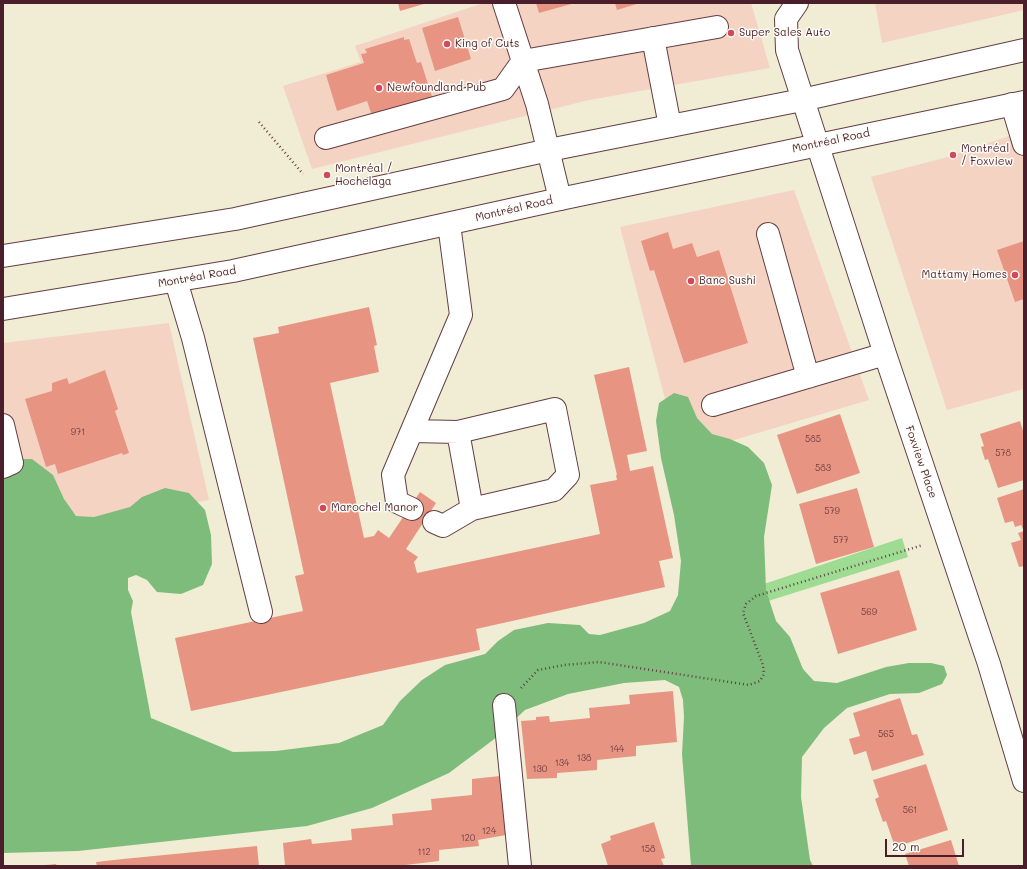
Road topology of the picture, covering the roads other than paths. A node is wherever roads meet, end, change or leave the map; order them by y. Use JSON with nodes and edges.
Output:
{"nodes":[{"id":1,"x":504,"y":3,"type":"edge"},
{"id":2,"x":797,"y":3,"type":"edge"},
{"id":3,"x":717,"y":27,"type":"dead end"},
{"id":4,"x":654,"y":38,"type":"junction"},
{"id":5,"x":1024,"y":50,"type":"edge"},
{"id":6,"x":523,"y":61,"type":"junction"},
{"id":7,"x":802,"y":100,"type":"junction"},
{"id":8,"x":1018,"y":103,"type":"edge"},
{"id":9,"x":670,"y":126,"type":"junction"},
{"id":10,"x":326,"y":138,"type":"dead end"},
{"id":11,"x":816,"y":144,"type":"junction"},
{"id":12,"x":1024,"y":144,"type":"edge"},
{"id":13,"x":549,"y":150,"type":"junction"},
{"id":14,"x":560,"y":199,"type":"junction"},
{"id":15,"x":449,"y":224,"type":"junction"},
{"id":16,"x":768,"y":234,"type":"dead end"},
{"id":17,"x":3,"y":256,"type":"edge"},
{"id":18,"x":176,"y":281,"type":"junction"},
{"id":19,"x":3,"y":309,"type":"edge"},
{"id":20,"x":885,"y":354,"type":"junction"},
{"id":21,"x":808,"y":377,"type":"junction"},
{"id":22,"x":713,"y":405,"type":"dead end"},
{"id":23,"x":3,"y":425,"type":"edge"},
{"id":24,"x":412,"y":431,"type":"junction"},
{"id":25,"x":458,"y":432,"type":"junction"},
{"id":26,"x":3,"y":467,"type":"edge"},
{"id":27,"x":412,"y":509,"type":"dead end"},
{"id":28,"x":472,"y":510,"type":"junction"},
{"id":29,"x":434,"y":522,"type":"dead end"},
{"id":30,"x":261,"y":612,"type":"dead end"},
{"id":31,"x":511,"y":699,"type":"road end"},
{"id":32,"x":1024,"y":781,"type":"edge"},
{"id":33,"x":520,"y":866,"type":"edge"}],
"edges":[{"from":1,"to":6,"type":"main road"},
{"from":2,"to":7,"type":"main road","name":"Foxview Place"},
{"from":3,"to":4,"type":"main road"},
{"from":4,"to":6,"type":"main road"},
{"from":4,"to":9,"type":"main road"},
{"from":5,"to":7,"type":"main road"},
{"from":6,"to":10,"type":"main road"},
{"from":6,"to":13,"type":"main road"},
{"from":7,"to":9,"type":"main road"},
{"from":7,"to":11,"type":"main road","name":"Foxview Place"},
{"from":8,"to":11,"type":"main road","name":"Montréal Road"},
{"from":8,"to":12,"type":"main road"},
{"from":9,"to":13,"type":"main road"},
{"from":11,"to":14,"type":"main road","name":"Montréal Road"},
{"from":11,"to":20,"type":"main road","name":"Foxview Place"},
{"from":13,"to":14,"type":"main road"},
{"from":13,"to":17,"type":"main road"},
{"from":14,"to":15,"type":"main road","name":"Montréal Road"},
{"from":15,"to":18,"type":"main road","name":"Montréal Road"},
{"from":15,"to":24,"type":"main road"},
{"from":16,"to":21,"type":"main road"},
{"from":18,"to":19,"type":"main road","name":"Montréal Road"},
{"from":18,"to":30,"type":"main road"},
{"from":20,"to":21,"type":"main road"},
{"from":20,"to":32,"type":"main road","name":"Foxview Place"},
{"from":21,"to":22,"type":"main road"},
{"from":23,"to":26,"type":"main road"},
{"from":24,"to":25,"type":"main road"},
{"from":24,"to":27,"type":"main road"},
{"from":25,"to":28,"type":"main road"},
{"from":25,"to":28,"type":"main road"},
{"from":28,"to":29,"type":"main road"},
{"from":31,"to":33,"type":"main road"}]}
